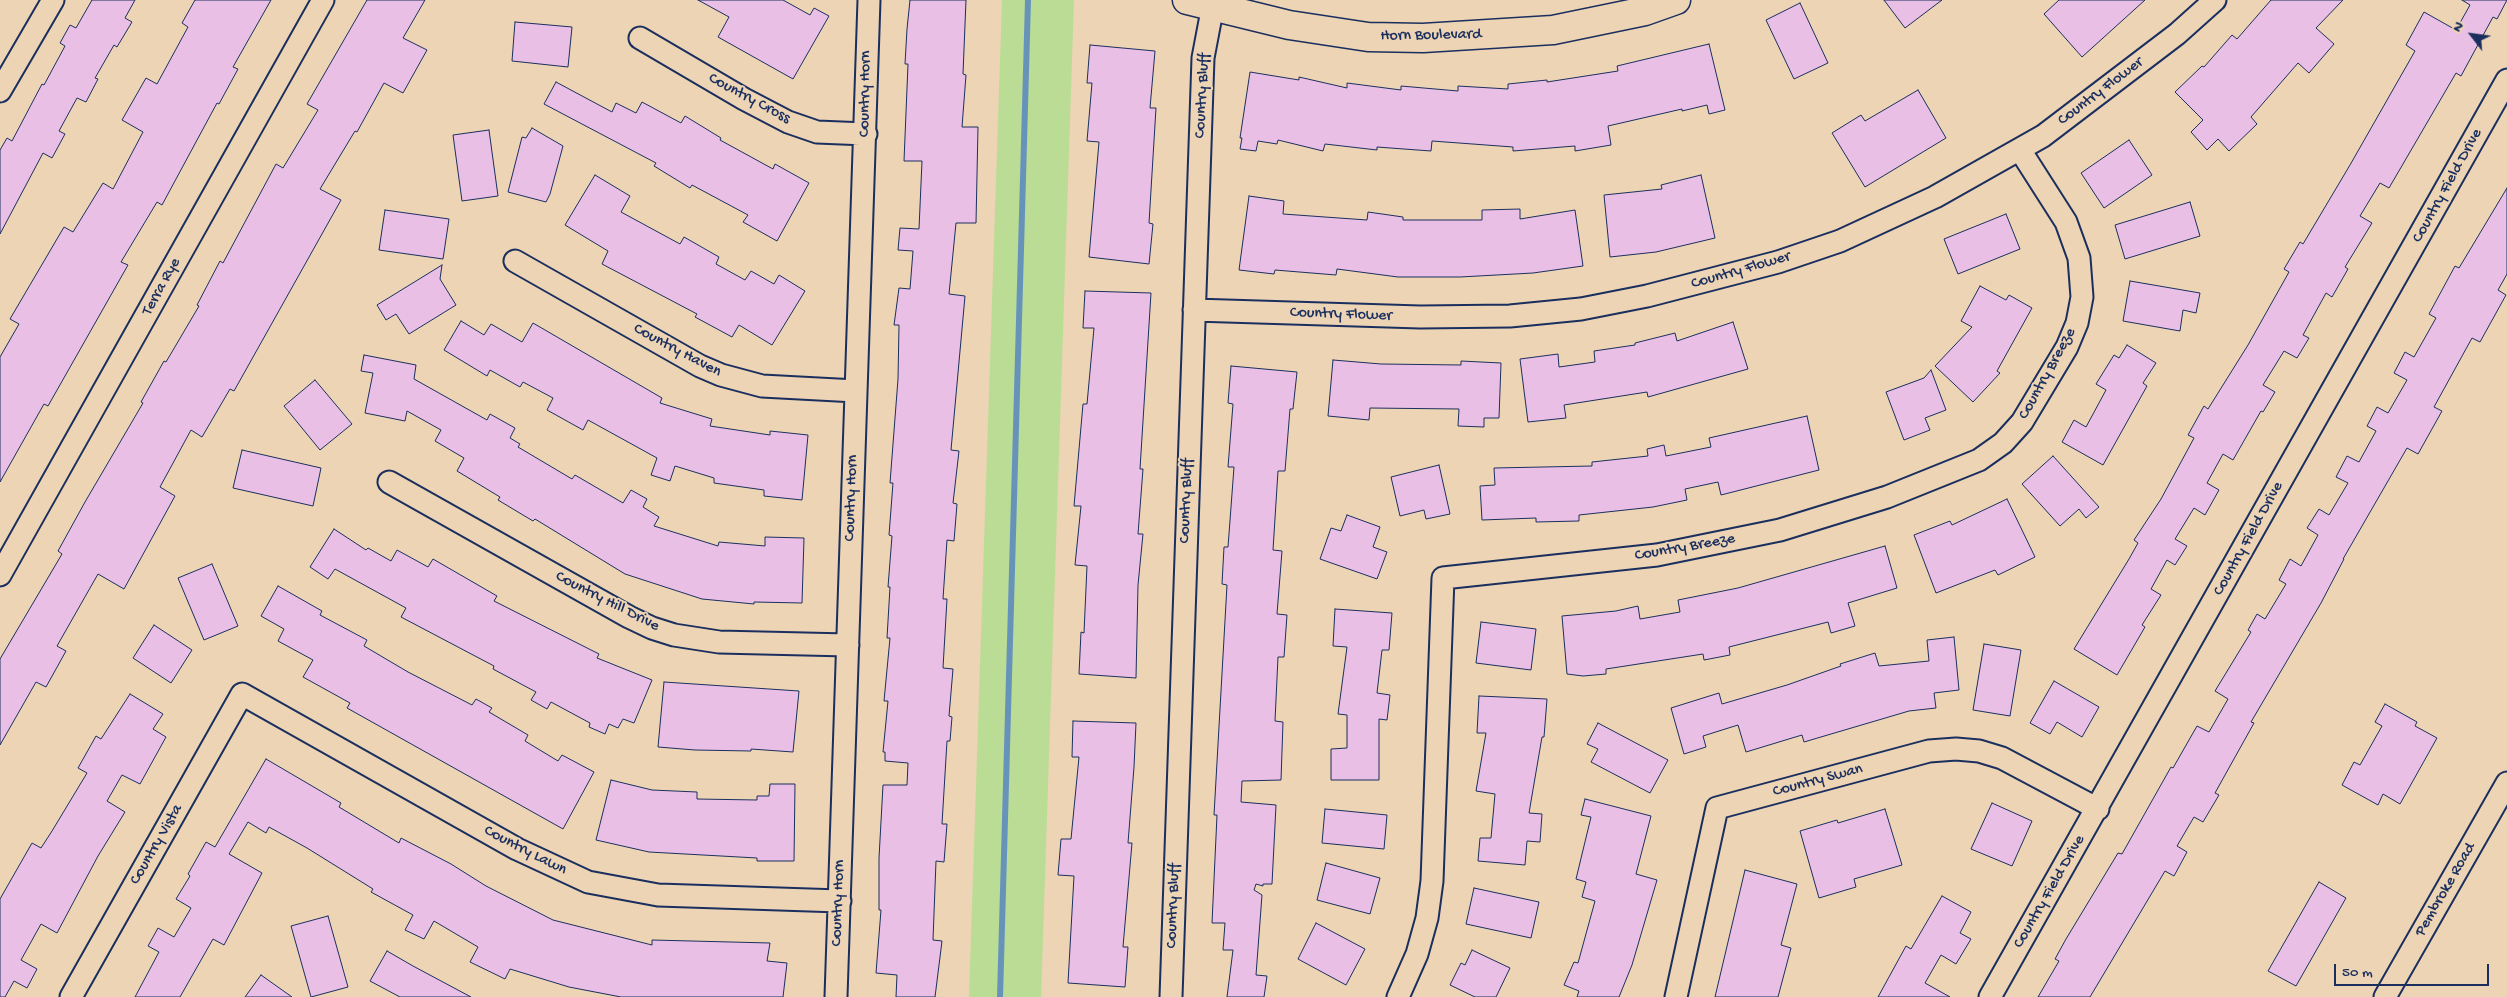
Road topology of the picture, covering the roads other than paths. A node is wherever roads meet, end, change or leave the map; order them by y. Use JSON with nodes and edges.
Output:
{"nodes":[{"id":1,"x":53,"y":0,"type":"edge"},
{"id":2,"x":323,"y":0,"type":"edge"},
{"id":3,"x":869,"y":0,"type":"edge"},
{"id":4,"x":1187,"y":0,"type":"edge"},
{"id":5,"x":1676,"y":0,"type":"edge"},
{"id":6,"x":2214,"y":0,"type":"edge"},
{"id":7,"x":1214,"y":3,"type":"edge"},
{"id":8,"x":640,"y":38,"type":"dead end"},
{"id":9,"x":2507,"y":80,"type":"edge"},
{"id":10,"x":0,"y":91,"type":"edge"},
{"id":11,"x":866,"y":134,"type":"junction"},
{"id":12,"x":2020,"y":150,"type":"junction"},
{"id":13,"x":515,"y":261,"type":"dead end"},
{"id":14,"x":1194,"y":310,"type":"junction"},
{"id":15,"x":856,"y":391,"type":"junction"},
{"id":16,"x":389,"y":482,"type":"dead end"},
{"id":17,"x":0,"y":575,"type":"edge"},
{"id":18,"x":848,"y":645,"type":"junction"},
{"id":19,"x":242,"y":694,"type":"joint"},
{"id":20,"x":2507,"y":783,"type":"edge"},
{"id":21,"x":2098,"y":809,"type":"junction"},
{"id":22,"x":840,"y":901,"type":"junction"},
{"id":23,"x":71,"y":997,"type":"edge"},
{"id":24,"x":836,"y":997,"type":"edge"},
{"id":25,"x":1171,"y":997,"type":"edge"},
{"id":26,"x":1398,"y":997,"type":"edge"},
{"id":27,"x":1676,"y":997,"type":"edge"},
{"id":28,"x":1990,"y":997,"type":"edge"},
{"id":29,"x":2385,"y":997,"type":"edge"}],
"edges":[{"from":1,"to":10,"type":"street"},
{"from":2,"to":17,"type":"street","name":"Terra Rye"},
{"from":3,"to":11,"type":"street","name":"Country Horn"},
{"from":4,"to":7,"type":"street","name":"Horn Boulevard"},
{"from":5,"to":7,"type":"street","name":"Horn Boulevard"},
{"from":6,"to":12,"type":"street","name":"Country Flower"},
{"from":7,"to":14,"type":"street","name":"Country Bluff"},
{"from":8,"to":11,"type":"street","name":"Country Cross"},
{"from":9,"to":21,"type":"street","name":"Country Field Drive"},
{"from":11,"to":15,"type":"street","name":"Country Horn"},
{"from":12,"to":14,"type":"street","name":"Country Flower"},
{"from":12,"to":26,"type":"street","name":"Country Breeze"},
{"from":13,"to":15,"type":"street","name":"Country Haven"},
{"from":14,"to":25,"type":"street","name":"Country Bluff"},
{"from":15,"to":18,"type":"street","name":"Country Horn"},
{"from":16,"to":18,"type":"street","name":"Country Hill Drive"},
{"from":18,"to":22,"type":"street","name":"Country Horn"},
{"from":19,"to":22,"type":"street","name":"Country Lawn"},
{"from":19,"to":23,"type":"street","name":"Country Vista"},
{"from":20,"to":29,"type":"street","name":"Pembroke Road"},
{"from":21,"to":27,"type":"street","name":"Country Swan"},
{"from":21,"to":28,"type":"street","name":"Country Field Drive"},
{"from":22,"to":24,"type":"street","name":"Country Horn"}]}
